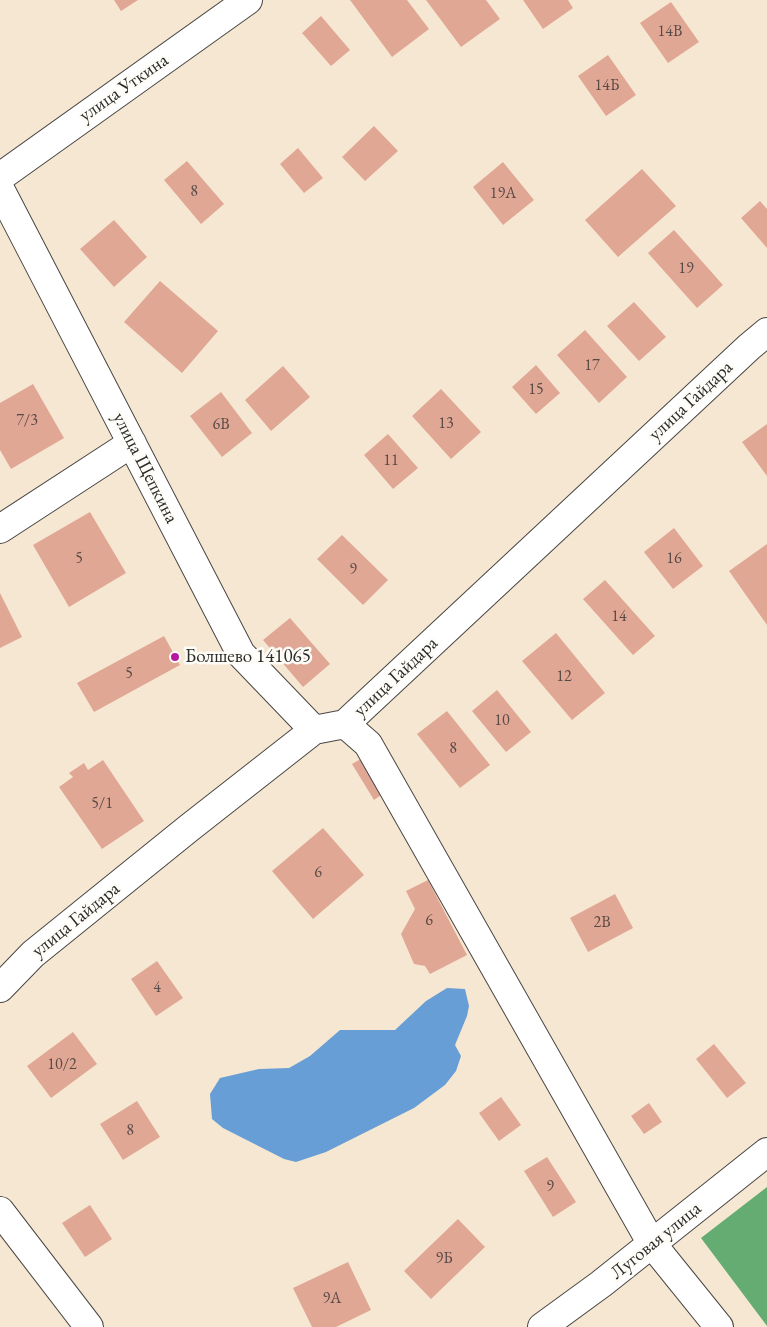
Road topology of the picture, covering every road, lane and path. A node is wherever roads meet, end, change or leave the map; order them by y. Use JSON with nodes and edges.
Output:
{"nodes":[{"id":1,"x":248,"y":0,"type":"edge"},
{"id":2,"x":0,"y":176,"type":"edge"},
{"id":3,"x":0,"y":189,"type":"edge"},
{"id":4,"x":767,"y":332,"type":"edge"},
{"id":5,"x":132,"y":443,"type":"junction"},
{"id":6,"x":0,"y":529,"type":"edge"},
{"id":7,"x":345,"y":724,"type":"junction"},
{"id":8,"x":314,"y":730,"type":"junction"},
{"id":9,"x":0,"y":988,"type":"edge"},
{"id":10,"x":767,"y":1152,"type":"edge"},
{"id":11,"x":0,"y":1211,"type":"edge"},
{"id":12,"x":652,"y":1244,"type":"junction"},
{"id":13,"x":89,"y":1327,"type":"edge"},
{"id":14,"x":542,"y":1327,"type":"edge"},
{"id":15,"x":719,"y":1327,"type":"edge"}],
"edges":[{"from":1,"to":2,"type":"street","name":"улица Уткина"},
{"from":3,"to":5,"type":"street","name":"улица Щепкина"},
{"from":4,"to":7,"type":"street","name":"улица Гайдара"},
{"from":5,"to":6,"type":"street"},
{"from":5,"to":8,"type":"street","name":"улица Щепкина"},
{"from":7,"to":8,"type":"street","name":"улица Гайдара"},
{"from":7,"to":12,"type":"street"},
{"from":8,"to":9,"type":"street","name":"улица Гайдара"},
{"from":10,"to":12,"type":"street","name":"Луговая улица"},
{"from":11,"to":13,"type":"street"},
{"from":12,"to":14,"type":"street","name":"Луговая улица"},
{"from":12,"to":15,"type":"street"}]}
